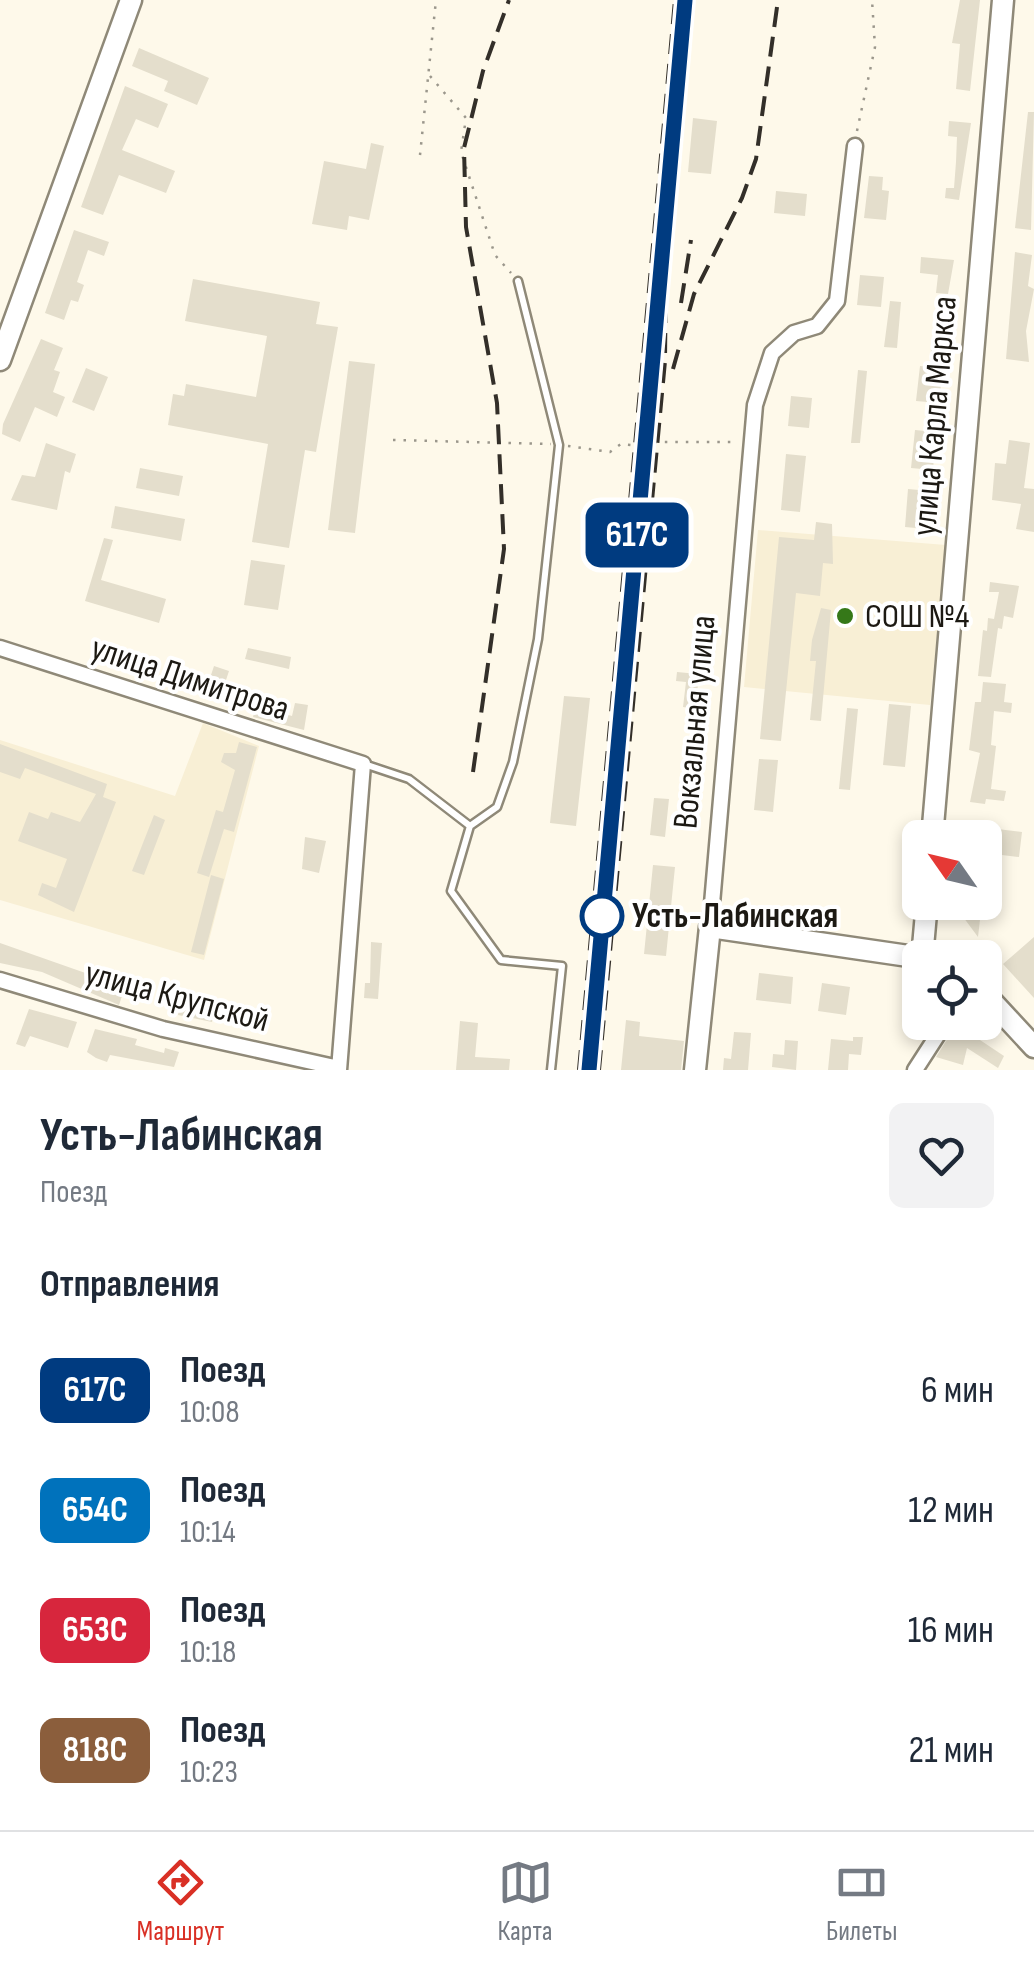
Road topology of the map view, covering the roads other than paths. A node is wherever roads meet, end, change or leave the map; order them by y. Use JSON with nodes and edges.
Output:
{"nodes":[{"id":1,"x":131,"y":0,"type":"edge"},
{"id":2,"x":1003,"y":0,"type":"edge"},
{"id":3,"x":855,"y":146,"type":"road end"},
{"id":4,"x":518,"y":281,"type":"road end"},
{"id":5,"x":0,"y":360,"type":"edge"},
{"id":6,"x":0,"y":648,"type":"edge"},
{"id":7,"x":363,"y":764,"type":"junction"},
{"id":8,"x":934,"y":820,"type":"edge"},
{"id":9,"x":470,"y":826,"type":"junction"},
{"id":10,"x":710,"y":927,"type":"junction"},
{"id":11,"x":902,"y":955,"type":"edge"},
{"id":12,"x":0,"y":980,"type":"edge"},
{"id":13,"x":1002,"y":1012,"type":"edge"},
{"id":14,"x":934,"y":1040,"type":"edge"},
{"id":15,"x":1034,"y":1047,"type":"edge"},
{"id":16,"x":339,"y":1069,"type":"edge"},
{"id":17,"x":551,"y":1070,"type":"edge"},
{"id":18,"x":694,"y":1070,"type":"edge"},
{"id":19,"x":915,"y":1070,"type":"edge"}],
"edges":[{"from":1,"to":5,"type":"street"},
{"from":2,"to":8,"type":"street","name":"улица Карла Маркса"},
{"from":3,"to":10,"type":"street","name":"Вокзальная улица"},
{"from":4,"to":9,"type":"lane"},
{"from":6,"to":7,"type":"street","name":"улица Димитрова"},
{"from":7,"to":9,"type":"lane"},
{"from":7,"to":16,"type":"street"},
{"from":9,"to":17,"type":"lane"},
{"from":10,"to":11,"type":"street"},
{"from":10,"to":18,"type":"street","name":"Вокзальная улица"},
{"from":12,"to":16,"type":"street","name":"улица Крупской"},
{"from":13,"to":15,"type":"street"},
{"from":14,"to":19,"type":"street"}]}
